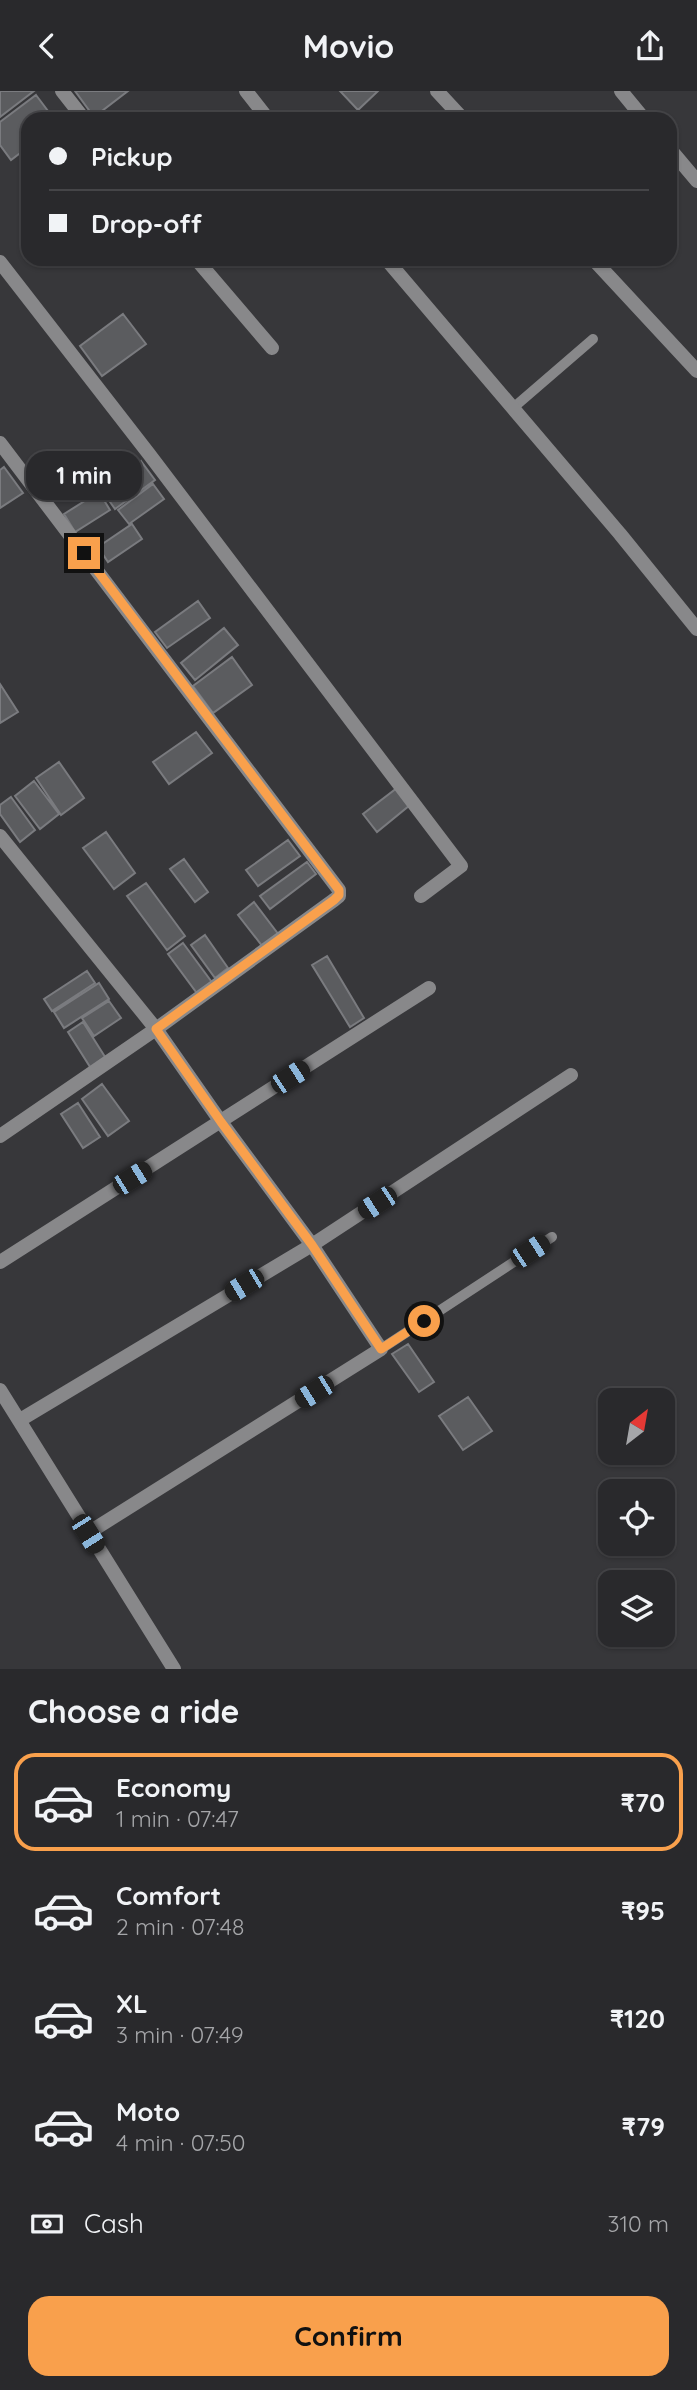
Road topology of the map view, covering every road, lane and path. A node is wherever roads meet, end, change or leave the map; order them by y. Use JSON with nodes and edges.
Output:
{"nodes":[{"id":1,"x":62,"y":91,"type":"edge"},
{"id":2,"x":246,"y":91,"type":"edge"},
{"id":3,"x":437,"y":91,"type":"edge"},
{"id":4,"x":621,"y":91,"type":"edge"},
{"id":5,"x":78,"y":112,"type":"edge"},
{"id":6,"x":262,"y":112,"type":"edge"},
{"id":7,"x":456,"y":112,"type":"edge"},
{"id":8,"x":638,"y":112,"type":"edge"},
{"id":9,"x":677,"y":157,"type":"edge"},
{"id":10,"x":697,"y":181,"type":"edge"},
{"id":11,"x":0,"y":262,"type":"edge"},
{"id":12,"x":202,"y":266,"type":"edge"},
{"id":13,"x":392,"y":266,"type":"edge"},
{"id":14,"x":600,"y":266,"type":"edge"},
{"id":15,"x":593,"y":339,"type":"dead end"},
{"id":16,"x":272,"y":348,"type":"dead end"},
{"id":17,"x":697,"y":371,"type":"edge"},
{"id":18,"x":513,"y":408,"type":"junction"},
{"id":19,"x":0,"y":443,"type":"edge"},
{"id":20,"x":697,"y":629,"type":"edge"},
{"id":21,"x":0,"y":836,"type":"edge"},
{"id":22,"x":421,"y":896,"type":"dead end"},
{"id":23,"x":429,"y":988,"type":"dead end"},
{"id":24,"x":156,"y":1029,"type":"junction"},
{"id":25,"x":571,"y":1075,"type":"dead end"},
{"id":26,"x":221,"y":1122,"type":"junction"},
{"id":27,"x":0,"y":1136,"type":"edge"},
{"id":28,"x":552,"y":1237,"type":"dead end"},
{"id":29,"x":312,"y":1245,"type":"junction"},
{"id":30,"x":0,"y":1262,"type":"edge"},
{"id":31,"x":381,"y":1349,"type":"junction"},
{"id":32,"x":0,"y":1390,"type":"edge"},
{"id":33,"x":20,"y":1420,"type":"junction"},
{"id":34,"x":88,"y":1534,"type":"junction"},
{"id":35,"x":174,"y":1669,"type":"edge"}],
"edges":[{"from":1,"to":5,"type":"street"},
{"from":2,"to":6,"type":"street"},
{"from":3,"to":7,"type":"street"},
{"from":4,"to":8,"type":"street"},
{"from":9,"to":10,"type":"street"},
{"from":11,"to":22,"type":"street"},
{"from":12,"to":16,"type":"street"},
{"from":13,"to":18,"type":"street"},
{"from":14,"to":17,"type":"street"},
{"from":15,"to":18,"type":"lane"},
{"from":18,"to":20,"type":"street"},
{"from":19,"to":24,"type":"street"},
{"from":21,"to":24,"type":"street"},
{"from":23,"to":26,"type":"street"},
{"from":24,"to":26,"type":"street"},
{"from":24,"to":27,"type":"street"},
{"from":25,"to":29,"type":"street"},
{"from":26,"to":29,"type":"street"},
{"from":26,"to":30,"type":"street"},
{"from":28,"to":31,"type":"lane"},
{"from":29,"to":31,"type":"street"},
{"from":29,"to":33,"type":"street"},
{"from":31,"to":34,"type":"street"},
{"from":32,"to":33,"type":"street"},
{"from":33,"to":34,"type":"street"},
{"from":34,"to":35,"type":"street"}]}
